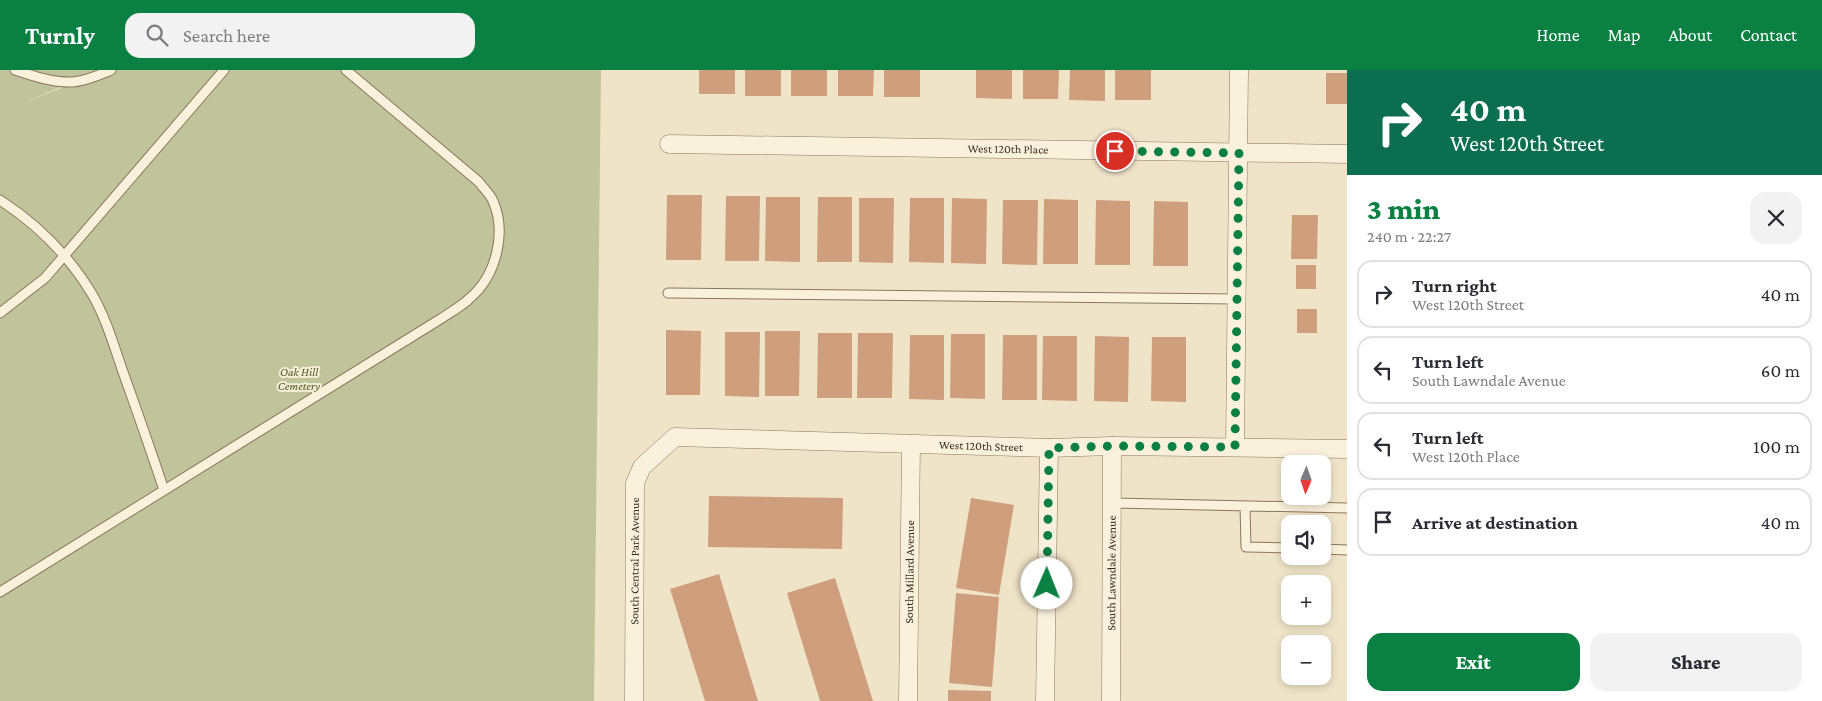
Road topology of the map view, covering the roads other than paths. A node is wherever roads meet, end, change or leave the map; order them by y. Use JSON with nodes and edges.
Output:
{"nodes":[{"id":1,"x":15,"y":70,"type":"edge"},
{"id":2,"x":110,"y":70,"type":"edge"},
{"id":3,"x":224,"y":70,"type":"edge"},
{"id":4,"x":346,"y":70,"type":"edge"},
{"id":5,"x":1239,"y":70,"type":"edge"},
{"id":6,"x":669,"y":144,"type":"dead end"},
{"id":7,"x":1239,"y":153,"type":"junction"},
{"id":8,"x":1347,"y":154,"type":"edge"},
{"id":9,"x":0,"y":200,"type":"edge"},
{"id":10,"x":64,"y":256,"type":"junction"},
{"id":11,"x":668,"y":293,"type":"dead end"},
{"id":12,"x":1238,"y":299,"type":"junction"},
{"id":13,"x":0,"y":313,"type":"edge"},
{"id":14,"x":675,"y":438,"type":"joint"},
{"id":15,"x":911,"y":444,"type":"junction"},
{"id":16,"x":1112,"y":446,"type":"junction"},
{"id":17,"x":1235,"y":447,"type":"junction"},
{"id":18,"x":1049,"y":448,"type":"junction"},
{"id":19,"x":1347,"y":450,"type":"edge"},
{"id":20,"x":164,"y":490,"type":"junction"},
{"id":21,"x":1112,"y":503,"type":"junction"},
{"id":22,"x":1246,"y":506,"type":"junction"},
{"id":23,"x":1347,"y":508,"type":"edge"},
{"id":24,"x":1281,"y":548,"type":"edge"},
{"id":25,"x":1331,"y":550,"type":"edge"},
{"id":26,"x":1347,"y":550,"type":"edge"},
{"id":27,"x":0,"y":592,"type":"edge"},
{"id":28,"x":634,"y":701,"type":"edge"},
{"id":29,"x":908,"y":701,"type":"edge"},
{"id":30,"x":1045,"y":701,"type":"edge"},
{"id":31,"x":1111,"y":701,"type":"edge"}],
"edges":[{"from":1,"to":2,"type":"lane"},
{"from":3,"to":10,"type":"lane"},
{"from":4,"to":20,"type":"lane"},
{"from":5,"to":7,"type":"street"},
{"from":6,"to":7,"type":"street","name":"West 120th Place"},
{"from":7,"to":8,"type":"street","name":"West 120th Place"},
{"from":7,"to":12,"type":"street"},
{"from":9,"to":10,"type":"lane"},
{"from":10,"to":13,"type":"lane"},
{"from":10,"to":20,"type":"lane"},
{"from":11,"to":12,"type":"lane"},
{"from":12,"to":17,"type":"street"},
{"from":14,"to":15,"type":"street","name":"West 120th Street"},
{"from":14,"to":28,"type":"street","name":"South Central Park Avenue"},
{"from":15,"to":18,"type":"street","name":"West 120th Street"},
{"from":15,"to":29,"type":"street","name":"South Millard Avenue"},
{"from":16,"to":17,"type":"street","name":"West 120th Street"},
{"from":16,"to":18,"type":"street","name":"West 120th Street"},
{"from":16,"to":21,"type":"street","name":"South Lawndale Avenue"},
{"from":17,"to":19,"type":"street","name":"West 120th Street"},
{"from":18,"to":30,"type":"street"},
{"from":20,"to":27,"type":"lane"},
{"from":21,"to":22,"type":"lane"},
{"from":21,"to":31,"type":"street","name":"South Lawndale Avenue"},
{"from":22,"to":23,"type":"lane"},
{"from":22,"to":24,"type":"lane"},
{"from":25,"to":26,"type":"lane"}]}
